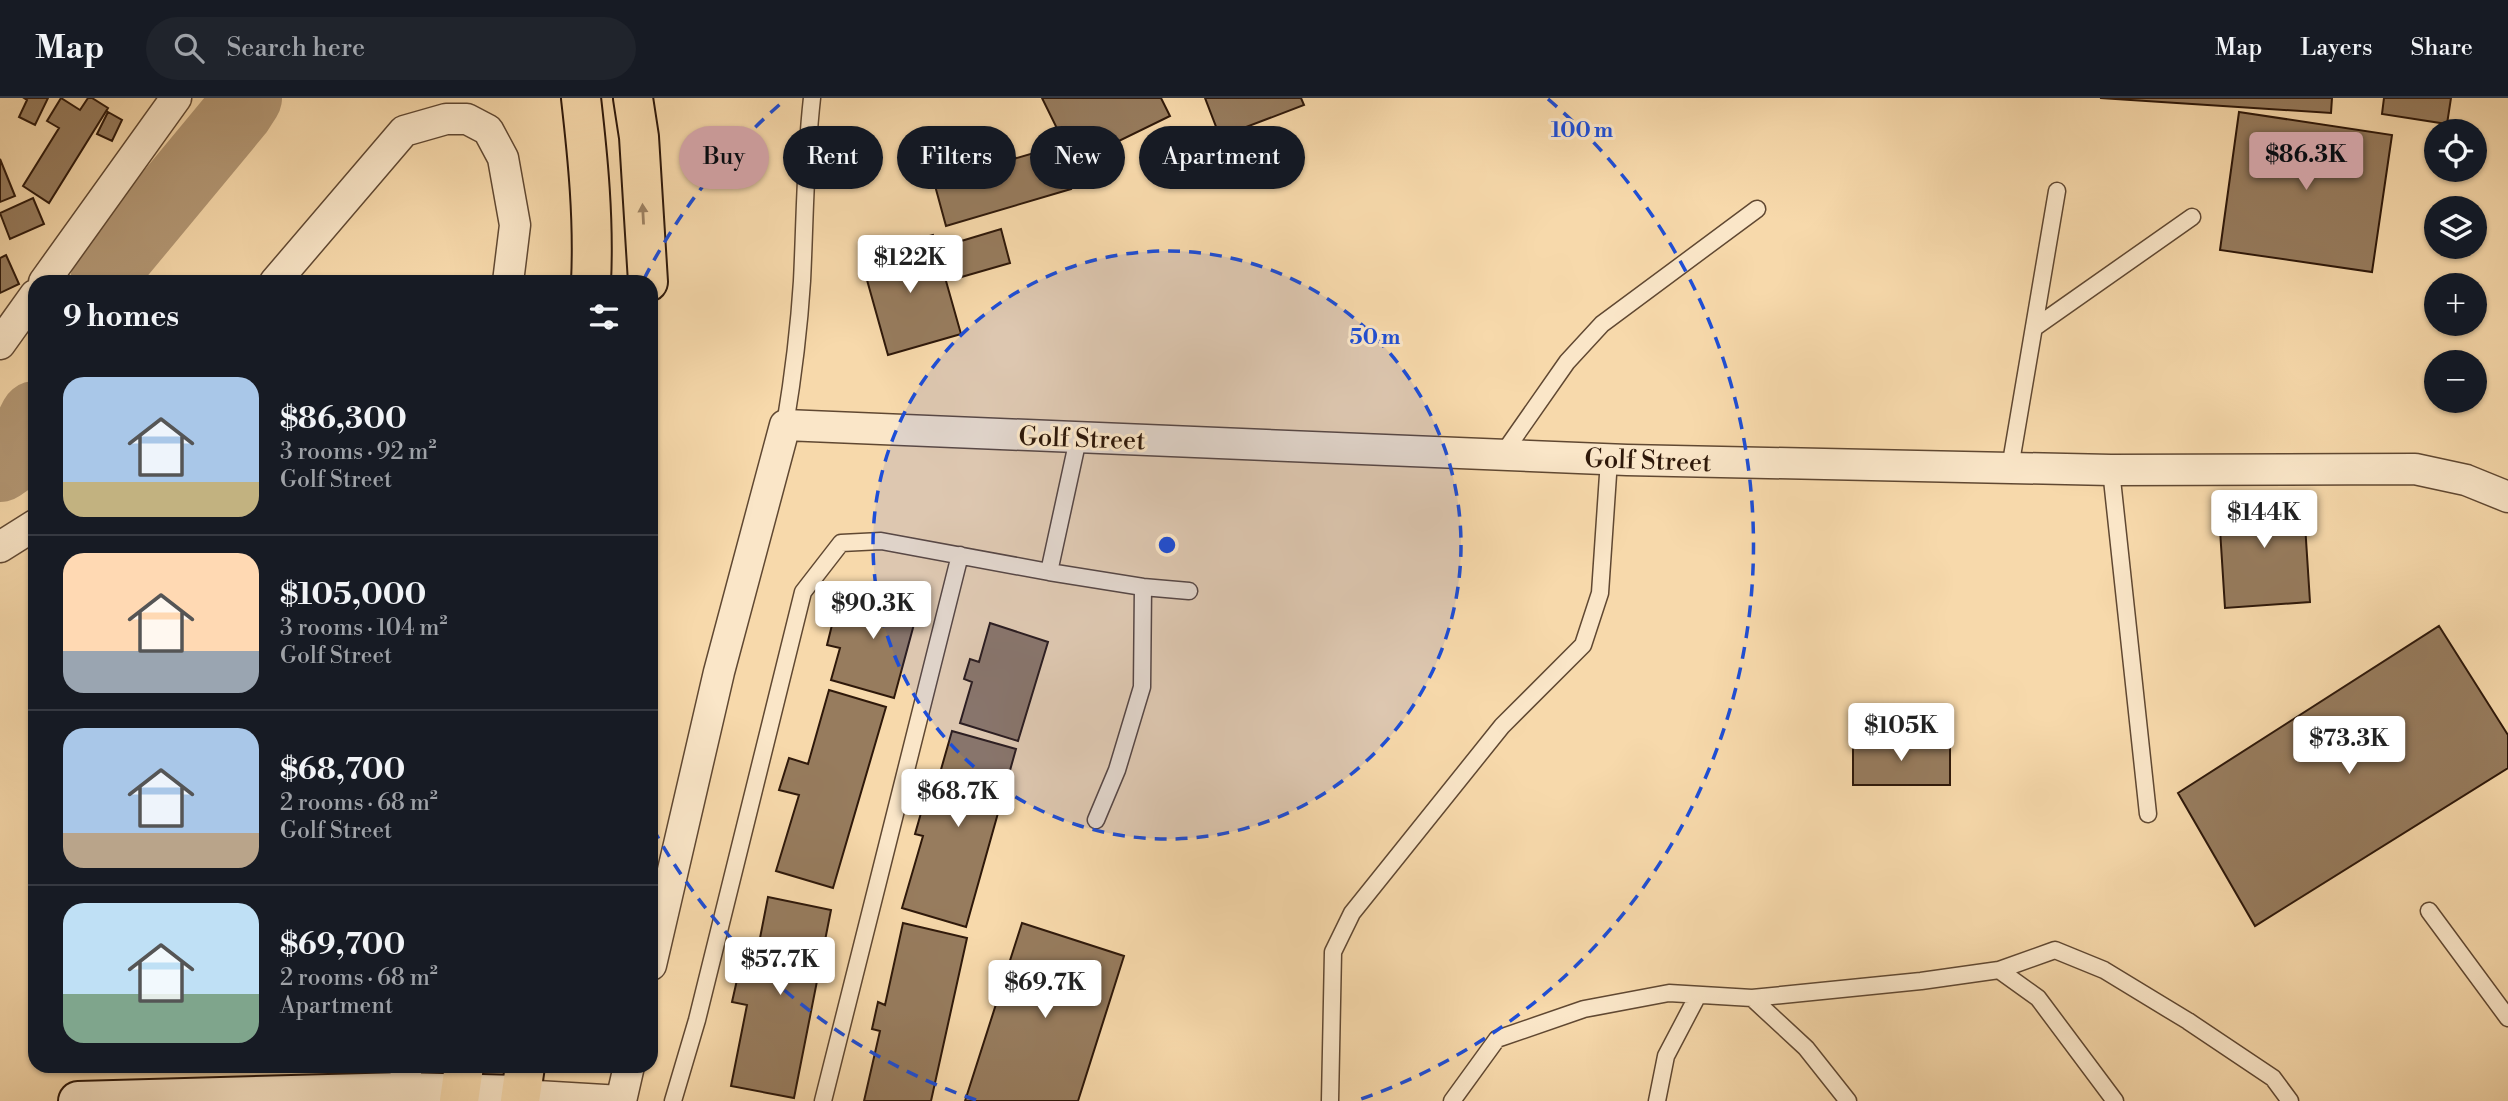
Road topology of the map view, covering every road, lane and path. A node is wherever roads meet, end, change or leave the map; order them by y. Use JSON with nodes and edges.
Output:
{"nodes":[{"id":1,"x":176,"y":98,"type":"edge"},
{"id":2,"x":581,"y":98,"type":"edge"},
{"id":3,"x":633,"y":98,"type":"edge"},
{"id":4,"x":812,"y":98,"type":"edge"},
{"id":5,"x":2057,"y":191,"type":"dead end"},
{"id":6,"x":1757,"y":209,"type":"dead end"},
{"id":7,"x":2192,"y":217,"type":"dead end"},
{"id":8,"x":49,"y":275,"type":"edge"},
{"id":9,"x":281,"y":275,"type":"edge"},
{"id":10,"x":509,"y":275,"type":"edge"},
{"id":11,"x":591,"y":275,"type":"edge"},
{"id":12,"x":648,"y":275,"type":"edge"},
{"id":13,"x":28,"y":305,"type":"edge"},
{"id":14,"x":2034,"y":328,"type":"junction"},
{"id":15,"x":0,"y":344,"type":"edge"},
{"id":16,"x":785,"y":425,"type":"junction"},
{"id":17,"x":1079,"y":439,"type":"junction"},
{"id":18,"x":1502,"y":455,"type":"junction"},
{"id":19,"x":1609,"y":460,"type":"junction"},
{"id":20,"x":2010,"y":468,"type":"junction"},
{"id":21,"x":2111,"y":470,"type":"junction"},
{"id":22,"x":2508,"y":497,"type":"edge"},
{"id":23,"x":28,"y":529,"type":"edge"},
{"id":24,"x":0,"y":547,"type":"edge"},
{"id":25,"x":960,"y":555,"type":"junction"},
{"id":26,"x":1049,"y":572,"type":"junction"},
{"id":27,"x":1143,"y":587,"type":"junction"},
{"id":28,"x":1189,"y":591,"type":"dead end"},
{"id":29,"x":2148,"y":814,"type":"dead end"},
{"id":30,"x":1096,"y":820,"type":"dead end"},
{"id":31,"x":2430,"y":911,"type":"dead end"},
{"id":32,"x":658,"y":935,"type":"edge"},
{"id":33,"x":1999,"y":970,"type":"junction"},
{"id":34,"x":1698,"y":995,"type":"junction"},
{"id":35,"x":1752,"y":998,"type":"junction"},
{"id":36,"x":2508,"y":1018,"type":"edge"},
{"id":37,"x":628,"y":1073,"type":"edge"},
{"id":38,"x":405,"y":1079,"type":"edge"},
{"id":39,"x":461,"y":1087,"type":"edge"},
{"id":40,"x":521,"y":1087,"type":"edge"},
{"id":41,"x":1455,"y":1100,"type":"edge"},
{"id":42,"x":78,"y":1101,"type":"edge"},
{"id":43,"x":622,"y":1101,"type":"edge"},
{"id":44,"x":673,"y":1101,"type":"edge"},
{"id":45,"x":823,"y":1101,"type":"edge"},
{"id":46,"x":1330,"y":1101,"type":"edge"},
{"id":47,"x":1657,"y":1101,"type":"edge"},
{"id":48,"x":1848,"y":1101,"type":"edge"},
{"id":49,"x":2115,"y":1101,"type":"edge"},
{"id":50,"x":2290,"y":1101,"type":"edge"}],
"edges":[{"from":1,"to":8,"type":"street"},
{"from":2,"to":11,"type":"main road"},
{"from":12,"to":3,"type":"main road","one_way":true},
{"from":4,"to":16,"type":"lane"},
{"from":5,"to":14,"type":"lane"},
{"from":6,"to":18,"type":"lane"},
{"from":7,"to":14,"type":"lane"},
{"from":9,"to":10,"type":"street"},
{"from":13,"to":15,"type":"street"},
{"from":14,"to":20,"type":"lane"},
{"from":16,"to":17,"type":"street","name":"Golf Street"},
{"from":16,"to":32,"type":"street"},
{"from":17,"to":18,"type":"street","name":"Golf Street"},
{"from":17,"to":26,"type":"lane"},
{"from":18,"to":19,"type":"street","name":"Golf Street"},
{"from":19,"to":20,"type":"street","name":"Golf Street"},
{"from":19,"to":46,"type":"lane"},
{"from":20,"to":21,"type":"street","name":"Golf Street"},
{"from":21,"to":22,"type":"street","name":"Golf Street"},
{"from":21,"to":29,"type":"lane"},
{"from":23,"to":24,"type":"street"},
{"from":25,"to":26,"type":"lane"},
{"from":25,"to":44,"type":"lane"},
{"from":25,"to":45,"type":"lane"},
{"from":26,"to":27,"type":"lane"},
{"from":27,"to":28,"type":"lane"},
{"from":27,"to":30,"type":"lane"},
{"from":31,"to":36,"type":"lane"},
{"from":33,"to":35,"type":"lane"},
{"from":33,"to":49,"type":"lane"},
{"from":33,"to":50,"type":"lane"},
{"from":34,"to":35,"type":"lane"},
{"from":34,"to":41,"type":"lane"},
{"from":34,"to":47,"type":"lane"},
{"from":35,"to":48,"type":"lane"},
{"from":37,"to":43,"type":"street"},
{"from":38,"to":39,"type":"street"},
{"from":38,"to":42,"type":"street"},
{"from":39,"to":40,"type":"street"},
{"from":40,"to":43,"type":"street"}]}
